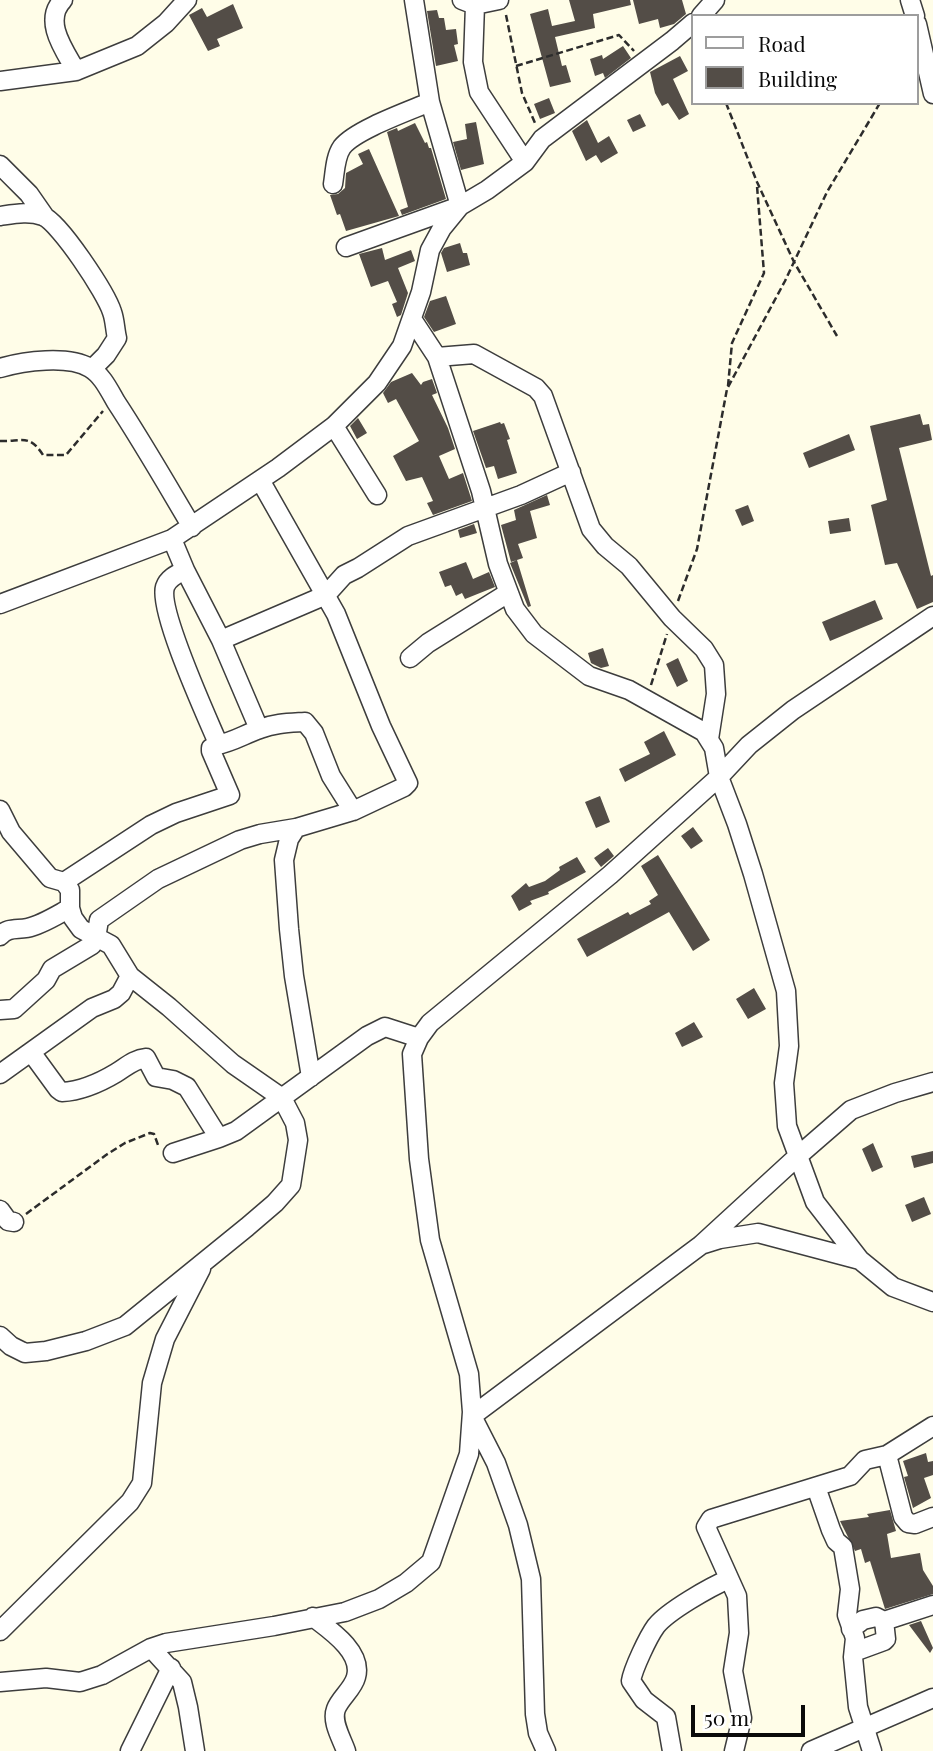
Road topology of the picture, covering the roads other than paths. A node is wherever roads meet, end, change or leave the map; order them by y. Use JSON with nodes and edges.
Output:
{"nodes":[{"id":1,"x":64,"y":0,"type":"edge"},
{"id":2,"x":187,"y":0,"type":"edge"},
{"id":3,"x":414,"y":0,"type":"edge"},
{"id":4,"x":715,"y":0,"type":"edge"},
{"id":5,"x":469,"y":3,"type":"edge"},
{"id":6,"x":502,"y":6,"type":"edge"},
{"id":7,"x":703,"y":14,"type":"edge"},
{"id":8,"x":692,"y":24,"type":"edge"},
{"id":9,"x":919,"y":33,"type":"edge"},
{"id":10,"x":76,"y":71,"type":"junction"},
{"id":11,"x":0,"y":81,"type":"edge"},
{"id":12,"x":933,"y":94,"type":"edge"},
{"id":13,"x":430,"y":103,"type":"junction"},
{"id":14,"x":525,"y":162,"type":"junction"},
{"id":15,"x":0,"y":165,"type":"edge"},
{"id":16,"x":333,"y":184,"type":"dead end"},
{"id":17,"x":460,"y":206,"type":"junction"},
{"id":18,"x":0,"y":216,"type":"edge"},
{"id":19,"x":45,"y":216,"type":"junction"},
{"id":20,"x":346,"y":247,"type":"dead end"},
{"id":21,"x":412,"y":319,"type":"junction"},
{"id":22,"x":437,"y":357,"type":"junction"},
{"id":23,"x":0,"y":368,"type":"edge"},
{"id":24,"x":92,"y":369,"type":"junction"},
{"id":25,"x":334,"y":426,"type":"junction"},
{"id":26,"x":571,"y":472,"type":"junction"},
{"id":27,"x":260,"y":480,"type":"junction"},
{"id":28,"x":377,"y":495,"type":"dead end"},
{"id":29,"x":485,"y":508,"type":"junction"},
{"id":30,"x":192,"y":527,"type":"junction"},
{"id":31,"x":172,"y":539,"type":"junction"},
{"id":32,"x":185,"y":569,"type":"junction"},
{"id":33,"x":508,"y":593,"type":"junction"},
{"id":34,"x":326,"y":595,"type":"junction"},
{"id":35,"x":0,"y":604,"type":"edge"},
{"id":36,"x":933,"y":616,"type":"edge"},
{"id":37,"x":221,"y":640,"type":"junction"},
{"id":38,"x":410,"y":658,"type":"dead end"},
{"id":39,"x":258,"y":729,"type":"junction"},
{"id":40,"x":709,"y":739,"type":"junction"},
{"id":41,"x":217,"y":745,"type":"junction"},
{"id":42,"x":719,"y":777,"type":"junction"},
{"id":43,"x":0,"y":810,"type":"edge"},
{"id":44,"x":353,"y":811,"type":"junction"},
{"id":45,"x":296,"y":828,"type":"junction"},
{"id":46,"x":64,"y":882,"type":"junction"},
{"id":47,"x":70,"y":908,"type":"junction"},
{"id":48,"x":0,"y":936,"type":"edge"},
{"id":49,"x":96,"y":939,"type":"junction"},
{"id":50,"x":130,"y":976,"type":"junction"},
{"id":51,"x":0,"y":1010,"type":"edge"},
{"id":52,"x":419,"y":1038,"type":"junction"},
{"id":53,"x":31,"y":1052,"type":"junction"},
{"id":54,"x":0,"y":1074,"type":"edge"},
{"id":55,"x":311,"y":1077,"type":"junction"},
{"id":56,"x":933,"y":1082,"type":"edge"},
{"id":57,"x":282,"y":1098,"type":"junction"},
{"id":58,"x":219,"y":1138,"type":"junction"},
{"id":59,"x":173,"y":1153,"type":"road end"},
{"id":60,"x":798,"y":1156,"type":"junction"},
{"id":61,"x":0,"y":1210,"type":"edge"},
{"id":62,"x":14,"y":1222,"type":"road end"},
{"id":63,"x":701,"y":1245,"type":"junction"},
{"id":64,"x":860,"y":1260,"type":"junction"},
{"id":65,"x":204,"y":1263,"type":"junction"},
{"id":66,"x":933,"y":1302,"type":"edge"},
{"id":67,"x":0,"y":1336,"type":"edge"},
{"id":68,"x":472,"y":1416,"type":"junction"},
{"id":69,"x":933,"y":1426,"type":"edge"},
{"id":70,"x":887,"y":1455,"type":"junction"},
{"id":71,"x":816,"y":1487,"type":"junction"},
{"id":72,"x":933,"y":1517,"type":"edge"},
{"id":73,"x":729,"y":1579,"type":"junction"},
{"id":74,"x":933,"y":1605,"type":"edge"},
{"id":75,"x":313,"y":1617,"type":"junction"},
{"id":76,"x":884,"y":1620,"type":"junction"},
{"id":77,"x":851,"y":1629,"type":"junction"},
{"id":78,"x":0,"y":1631,"type":"edge"},
{"id":79,"x":151,"y":1648,"type":"junction"},
{"id":80,"x":855,"y":1652,"type":"junction"},
{"id":81,"x":171,"y":1668,"type":"junction"},
{"id":82,"x":0,"y":1682,"type":"edge"},
{"id":83,"x":933,"y":1698,"type":"edge"},
{"id":84,"x":864,"y":1728,"type":"junction"},
{"id":85,"x":130,"y":1751,"type":"edge"},
{"id":86,"x":194,"y":1751,"type":"edge"},
{"id":87,"x":346,"y":1751,"type":"edge"},
{"id":88,"x":546,"y":1751,"type":"edge"},
{"id":89,"x":672,"y":1751,"type":"edge"},
{"id":90,"x":734,"y":1751,"type":"edge"},
{"id":91,"x":811,"y":1751,"type":"edge"},
{"id":92,"x":872,"y":1751,"type":"edge"}],
"edges":[{"from":1,"to":10,"type":"street"},
{"from":2,"to":10,"type":"street"},
{"from":3,"to":13,"type":"street"},
{"from":4,"to":7,"type":"street"},
{"from":5,"to":6,"type":"street"},
{"from":5,"to":14,"type":"street"},
{"from":8,"to":14,"type":"street"},
{"from":9,"to":12,"type":"street"},
{"from":10,"to":11,"type":"street"},
{"from":13,"to":16,"type":"street"},
{"from":13,"to":17,"type":"street"},
{"from":14,"to":17,"type":"street"},
{"from":15,"to":19,"type":"street"},
{"from":17,"to":20,"type":"street"},
{"from":17,"to":21,"type":"street"},
{"from":18,"to":19,"type":"street"},
{"from":19,"to":24,"type":"street"},
{"from":21,"to":22,"type":"street"},
{"from":21,"to":25,"type":"street"},
{"from":22,"to":26,"type":"street"},
{"from":22,"to":29,"type":"street"},
{"from":23,"to":24,"type":"street"},
{"from":24,"to":30,"type":"street"},
{"from":25,"to":27,"type":"street"},
{"from":25,"to":28,"type":"street"},
{"from":26,"to":29,"type":"street"},
{"from":26,"to":40,"type":"street"},
{"from":27,"to":30,"type":"street"},
{"from":27,"to":34,"type":"street"},
{"from":29,"to":33,"type":"street"},
{"from":29,"to":34,"type":"street"},
{"from":30,"to":31,"type":"street"},
{"from":31,"to":32,"type":"street"},
{"from":31,"to":35,"type":"street"},
{"from":32,"to":37,"type":"street"},
{"from":32,"to":41,"type":"street"},
{"from":33,"to":38,"type":"street"},
{"from":33,"to":40,"type":"street"},
{"from":34,"to":37,"type":"street"},
{"from":34,"to":44,"type":"street"},
{"from":36,"to":42,"type":"street"},
{"from":37,"to":39,"type":"street"},
{"from":39,"to":41,"type":"street"},
{"from":39,"to":44,"type":"street"},
{"from":40,"to":42,"type":"street"},
{"from":41,"to":46,"type":"street"},
{"from":42,"to":52,"type":"street"},
{"from":42,"to":60,"type":"street"},
{"from":43,"to":46,"type":"street"},
{"from":44,"to":45,"type":"street"},
{"from":45,"to":49,"type":"street"},
{"from":45,"to":55,"type":"street"},
{"from":46,"to":47,"type":"street"},
{"from":47,"to":48,"type":"street"},
{"from":47,"to":49,"type":"street"},
{"from":49,"to":50,"type":"street"},
{"from":49,"to":51,"type":"street"},
{"from":50,"to":53,"type":"street"},
{"from":50,"to":57,"type":"street"},
{"from":52,"to":55,"type":"street"},
{"from":52,"to":68,"type":"street"},
{"from":53,"to":54,"type":"street"},
{"from":53,"to":58,"type":"street"},
{"from":55,"to":57,"type":"street"},
{"from":56,"to":60,"type":"street"},
{"from":57,"to":58,"type":"street"},
{"from":57,"to":65,"type":"street"},
{"from":58,"to":59,"type":"street"},
{"from":60,"to":63,"type":"street"},
{"from":60,"to":64,"type":"street"},
{"from":61,"to":62,"type":"street"},
{"from":63,"to":64,"type":"street"},
{"from":63,"to":68,"type":"street"},
{"from":64,"to":66,"type":"street"},
{"from":65,"to":67,"type":"street"},
{"from":65,"to":78,"type":"street"},
{"from":68,"to":75,"type":"street"},
{"from":68,"to":88,"type":"street"},
{"from":69,"to":70,"type":"street"},
{"from":70,"to":71,"type":"street"},
{"from":70,"to":72,"type":"street"},
{"from":71,"to":73,"type":"street"},
{"from":71,"to":77,"type":"street"},
{"from":73,"to":89,"type":"street"},
{"from":73,"to":90,"type":"street"},
{"from":74,"to":76,"type":"street"},
{"from":75,"to":79,"type":"street"},
{"from":75,"to":87,"type":"street"},
{"from":76,"to":77,"type":"street"},
{"from":76,"to":80,"type":"street"},
{"from":77,"to":80,"type":"street"},
{"from":79,"to":81,"type":"street"},
{"from":79,"to":82,"type":"street"},
{"from":80,"to":84,"type":"street"},
{"from":81,"to":85,"type":"street"},
{"from":81,"to":86,"type":"street"},
{"from":83,"to":84,"type":"street"},
{"from":84,"to":91,"type":"street"},
{"from":84,"to":92,"type":"street"}]}
